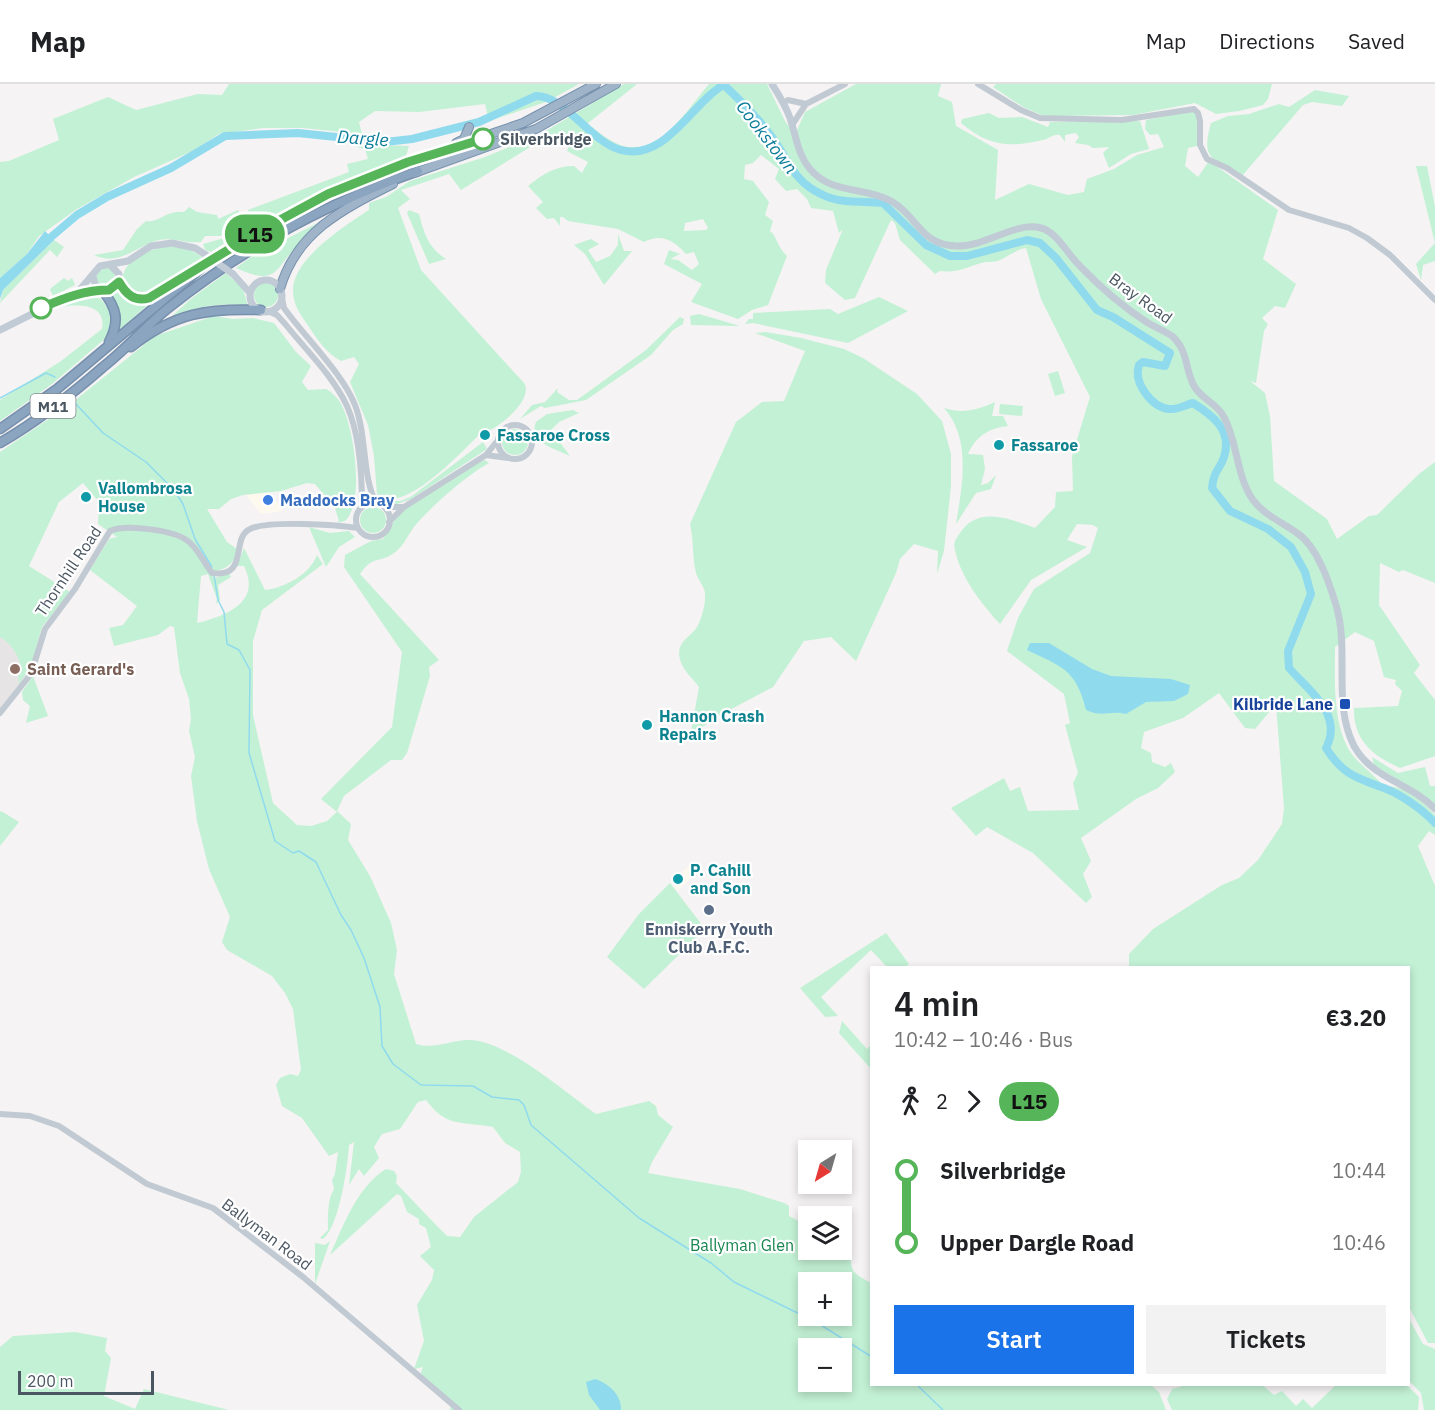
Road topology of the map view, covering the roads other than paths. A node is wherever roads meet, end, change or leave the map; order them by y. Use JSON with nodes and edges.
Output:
{"nodes":[{"id":1,"x":596,"y":84,"type":"edge"},
{"id":2,"x":616,"y":84,"type":"edge"},
{"id":3,"x":772,"y":84,"type":"edge"},
{"id":4,"x":845,"y":84,"type":"edge"},
{"id":5,"x":978,"y":84,"type":"edge"},
{"id":6,"x":783,"y":103,"type":"junction"},
{"id":7,"x":806,"y":104,"type":"junction"},
{"id":8,"x":541,"y":114,"type":"junction"},
{"id":9,"x":792,"y":125,"type":"junction"},
{"id":10,"x":418,"y":171,"type":"junction"},
{"id":11,"x":379,"y":173,"type":"junction"},
{"id":12,"x":128,"y":261,"type":"junction"},
{"id":13,"x":108,"y":265,"type":"junction"},
{"id":14,"x":205,"y":265,"type":"junction"},
{"id":15,"x":233,"y":274,"type":"junction"},
{"id":16,"x":93,"y":276,"type":"junction"},
{"id":17,"x":119,"y":278,"type":"junction"},
{"id":18,"x":256,"y":284,"type":"junction"},
{"id":19,"x":101,"y":289,"type":"junction"},
{"id":20,"x":281,"y":292,"type":"junction"},
{"id":21,"x":77,"y":293,"type":"junction"},
{"id":22,"x":250,"y":293,"type":"junction"},
{"id":23,"x":1435,"y":300,"type":"edge"},
{"id":24,"x":264,"y":311,"type":"junction"},
{"id":25,"x":0,"y":330,"type":"edge"},
{"id":26,"x":104,"y":350,"type":"junction"},
{"id":27,"x":104,"y":367,"type":"junction"},
{"id":28,"x":0,"y":429,"type":"edge"},
{"id":29,"x":498,"y":440,"type":"junction"},
{"id":30,"x":0,"y":443,"type":"edge"},
{"id":31,"x":486,"y":455,"type":"junction"},
{"id":32,"x":509,"y":458,"type":"junction"},
{"id":33,"x":376,"y":503,"type":"junction"},
{"id":34,"x":362,"y":506,"type":"junction"},
{"id":35,"x":384,"y":507,"type":"junction"},
{"id":36,"x":404,"y":507,"type":"junction"},
{"id":37,"x":356,"y":518,"type":"junction"},
{"id":38,"x":389,"y":522,"type":"junction"},
{"id":39,"x":344,"y":526,"type":"junction"},
{"id":40,"x":358,"y":528,"type":"junction"},
{"id":41,"x":0,"y":713,"type":"edge"},
{"id":42,"x":1435,"y":809,"type":"edge"},
{"id":43,"x":0,"y":1114,"type":"edge"},
{"id":44,"x":459,"y":1410,"type":"edge"}],
"edges":[{"from":1,"to":8,"type":"highway"},
{"from":2,"to":10,"type":"highway"},
{"from":3,"to":6,"type":"main road","name":"Bray Road"},
{"from":4,"to":7,"type":"street"},
{"from":5,"to":23,"type":"street"},
{"from":6,"to":7,"type":"street"},
{"from":6,"to":9,"type":"main road","name":"Bray Road"},
{"from":7,"to":9,"type":"street"},
{"from":8,"to":11,"type":"highway"},
{"from":8,"to":11,"type":"highway"},
{"from":9,"to":42,"type":"main road","name":"Bray Road"},
{"from":10,"to":20,"type":"highway"},
{"from":10,"to":27,"type":"highway","number":"M11"},
{"from":11,"to":14,"type":"highway"},
{"from":12,"to":13,"type":"main road"},
{"from":12,"to":15,"type":"main road","bridge":true},
{"from":12,"to":17,"type":"main road"},
{"from":13,"to":16,"type":"main road"},
{"from":13,"to":17,"type":"main road"},
{"from":14,"to":17,"type":"highway"},
{"from":14,"to":26,"type":"highway","number":"M11"},
{"from":15,"to":18,"type":"main road"},
{"from":15,"to":22,"type":"main road"},
{"from":16,"to":19,"type":"main road"},
{"from":16,"to":21,"type":"main road"},
{"from":17,"to":19,"type":"main road"},
{"from":18,"to":20,"type":"main road"},
{"from":18,"to":22,"type":"main road"},
{"from":19,"to":21,"type":"main road"},
{"from":19,"to":26,"type":"highway"},
{"from":20,"to":24,"type":"main road"},
{"from":20,"to":33,"type":"street"},
{"from":21,"to":25,"type":"main road"},
{"from":22,"to":24,"type":"main road"},
{"from":24,"to":27,"type":"highway"},
{"from":24,"to":34,"type":"street"},
{"from":26,"to":28,"type":"highway","number":"M11"},
{"from":27,"to":30,"type":"highway","number":"M11"},
{"from":29,"to":31,"type":"street"},
{"from":29,"to":32,"type":"street"},
{"from":29,"to":32,"type":"street"},
{"from":31,"to":32,"type":"street"},
{"from":31,"to":36,"type":"street"},
{"from":33,"to":34,"type":"street"},
{"from":33,"to":35,"type":"street"},
{"from":34,"to":37,"type":"street"},
{"from":35,"to":36,"type":"street"},
{"from":35,"to":38,"type":"street"},
{"from":36,"to":38,"type":"street"},
{"from":37,"to":39,"type":"street"},
{"from":37,"to":40,"type":"street"},
{"from":38,"to":40,"type":"street"},
{"from":39,"to":40,"type":"street","name":"Thornhill Road"},
{"from":39,"to":41,"type":"street","name":"Thornhill Road"},
{"from":43,"to":44,"type":"street","name":"Ballyman Road"}]}
